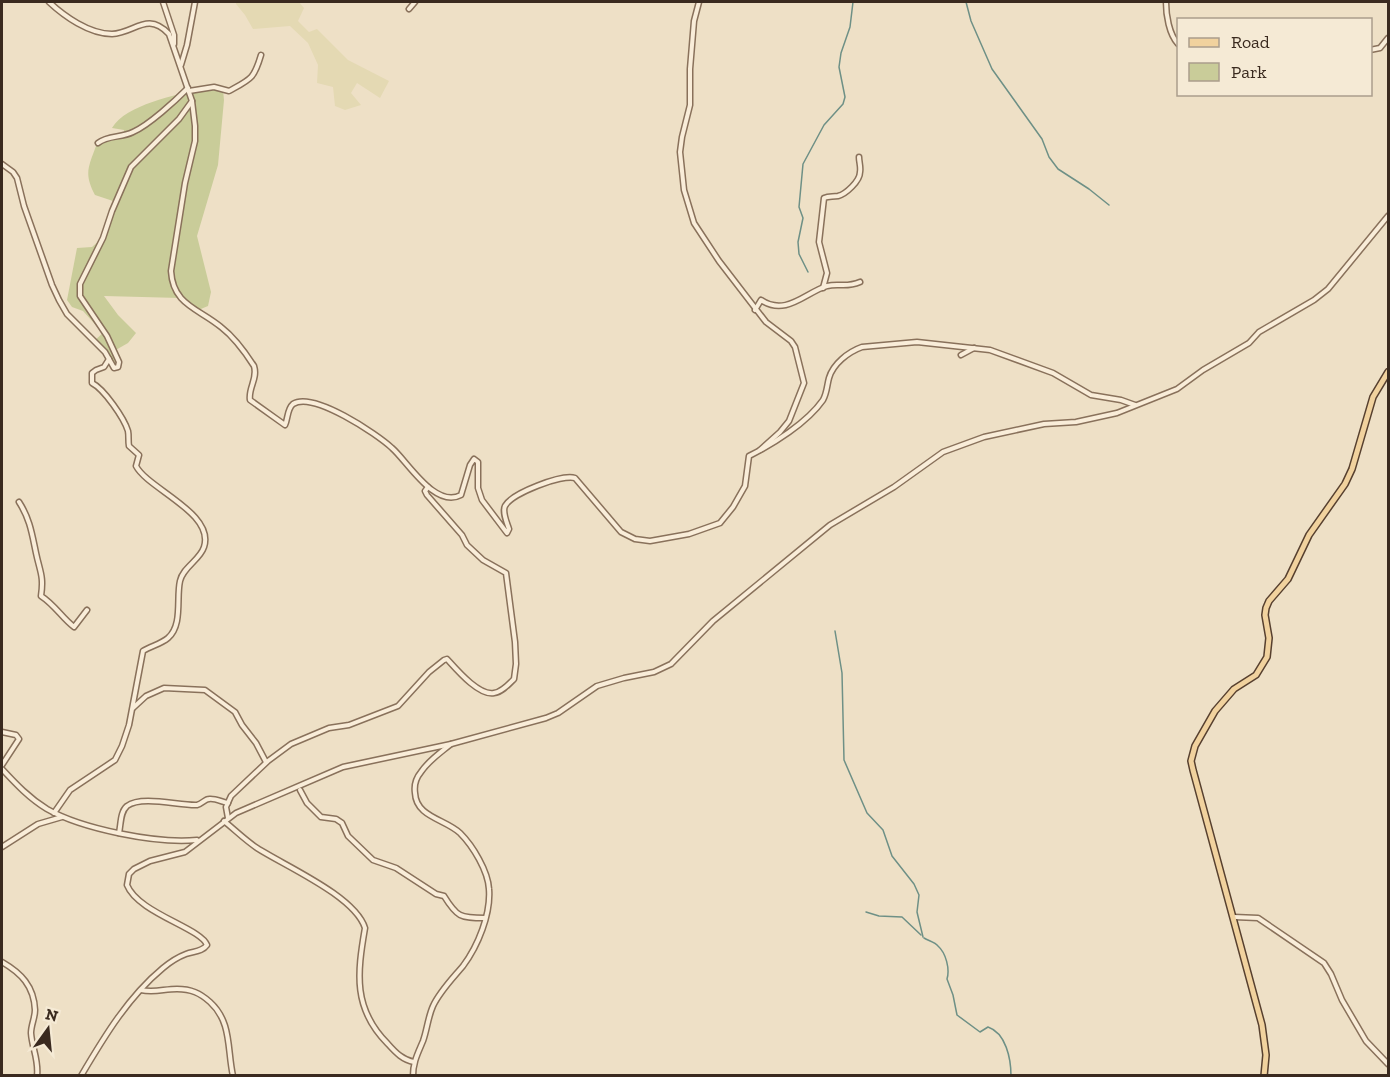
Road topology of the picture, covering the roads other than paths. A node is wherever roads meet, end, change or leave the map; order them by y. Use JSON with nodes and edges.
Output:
{"nodes":[{"id":1,"x":49,"y":2,"type":"edge"},
{"id":2,"x":163,"y":2,"type":"edge"},
{"id":3,"x":195,"y":2,"type":"edge"},
{"id":4,"x":415,"y":2,"type":"edge"},
{"id":5,"x":699,"y":2,"type":"edge"},
{"id":6,"x":1166,"y":2,"type":"edge"},
{"id":7,"x":409,"y":9,"type":"dead end"},
{"id":8,"x":1389,"y":38,"type":"edge"},
{"id":9,"x":1177,"y":42,"type":"edge"},
{"id":10,"x":174,"y":47,"type":"junction"},
{"id":11,"x":1372,"y":50,"type":"edge"},
{"id":12,"x":261,"y":54,"type":"dead end"},
{"id":13,"x":181,"y":66,"type":"junction"},
{"id":14,"x":188,"y":89,"type":"junction"},
{"id":15,"x":192,"y":101,"type":"junction"},
{"id":16,"x":98,"y":143,"type":"dead end"},
{"id":17,"x":859,"y":157,"type":"dead end"},
{"id":18,"x":2,"y":164,"type":"edge"},
{"id":19,"x":1388,"y":217,"type":"edge"},
{"id":20,"x":860,"y":282,"type":"dead end"},
{"id":21,"x":823,"y":288,"type":"junction"},
{"id":22,"x":755,"y":310,"type":"junction"},
{"id":23,"x":975,"y":348,"type":"junction"},
{"id":24,"x":961,"y":355,"type":"dead end"},
{"id":25,"x":109,"y":359,"type":"junction"},
{"id":26,"x":1389,"y":372,"type":"edge"},
{"id":27,"x":1136,"y":405,"type":"junction"},
{"id":28,"x":757,"y":452,"type":"junction"},
{"id":29,"x":428,"y":487,"type":"junction"},
{"id":30,"x":20,"y":502,"type":"dead end"},
{"id":31,"x":87,"y":610,"type":"dead end"},
{"id":32,"x":132,"y":708,"type":"junction"},
{"id":33,"x":2,"y":732,"type":"edge"},
{"id":34,"x":451,"y":744,"type":"junction"},
{"id":35,"x":266,"y":762,"type":"junction"},
{"id":36,"x":2,"y":767,"type":"edge"},
{"id":37,"x":300,"y":790,"type":"dead end"},
{"id":38,"x":228,"y":803,"type":"junction"},
{"id":39,"x":54,"y":813,"type":"junction"},
{"id":40,"x":63,"y":816,"type":"junction"},
{"id":41,"x":226,"y":820,"type":"junction"},
{"id":42,"x":119,"y":833,"type":"junction"},
{"id":43,"x":199,"y":840,"type":"junction"},
{"id":44,"x":2,"y":847,"type":"edge"},
{"id":45,"x":1234,"y":917,"type":"junction"},
{"id":46,"x":485,"y":918,"type":"junction"},
{"id":47,"x":2,"y":962,"type":"edge"},
{"id":48,"x":141,"y":990,"type":"junction"},
{"id":49,"x":414,"y":1062,"type":"junction"},
{"id":50,"x":1389,"y":1064,"type":"edge"},
{"id":51,"x":37,"y":1076,"type":"edge"},
{"id":52,"x":81,"y":1076,"type":"edge"},
{"id":53,"x":233,"y":1076,"type":"edge"},
{"id":54,"x":413,"y":1076,"type":"edge"},
{"id":55,"x":1264,"y":1076,"type":"edge"}],
"edges":[{"from":1,"to":10,"type":"street"},
{"from":2,"to":10,"type":"street"},
{"from":3,"to":13,"type":"street"},
{"from":4,"to":7,"type":"street"},
{"from":5,"to":22,"type":"street"},
{"from":6,"to":9,"type":"street"},
{"from":8,"to":11,"type":"street"},
{"from":10,"to":13,"type":"street"},
{"from":12,"to":14,"type":"street"},
{"from":13,"to":14,"type":"street"},
{"from":14,"to":15,"type":"street"},
{"from":14,"to":16,"type":"street"},
{"from":15,"to":25,"type":"street"},
{"from":15,"to":29,"type":"street"},
{"from":17,"to":21,"type":"street"},
{"from":18,"to":25,"type":"street"},
{"from":19,"to":27,"type":"street"},
{"from":20,"to":21,"type":"street"},
{"from":21,"to":22,"type":"street"},
{"from":22,"to":28,"type":"street"},
{"from":23,"to":24,"type":"street"},
{"from":23,"to":27,"type":"street"},
{"from":23,"to":28,"type":"street"},
{"from":25,"to":32,"type":"street"},
{"from":26,"to":45,"type":"main road"},
{"from":27,"to":34,"type":"street"},
{"from":28,"to":29,"type":"street"},
{"from":29,"to":35,"type":"street"},
{"from":30,"to":31,"type":"street"},
{"from":32,"to":35,"type":"street"},
{"from":32,"to":39,"type":"street"},
{"from":33,"to":36,"type":"street"},
{"from":34,"to":41,"type":"street"},
{"from":34,"to":46,"type":"street"},
{"from":35,"to":38,"type":"street"},
{"from":36,"to":39,"type":"street"},
{"from":37,"to":46,"type":"street"},
{"from":38,"to":41,"type":"street"},
{"from":38,"to":42,"type":"street"},
{"from":39,"to":40,"type":"street"},
{"from":40,"to":42,"type":"street"},
{"from":40,"to":44,"type":"street"},
{"from":41,"to":43,"type":"street"},
{"from":41,"to":49,"type":"street"},
{"from":42,"to":43,"type":"street"},
{"from":43,"to":48,"type":"street"},
{"from":45,"to":50,"type":"street"},
{"from":45,"to":55,"type":"main road"},
{"from":46,"to":49,"type":"street"},
{"from":47,"to":51,"type":"street"},
{"from":48,"to":52,"type":"street"},
{"from":48,"to":53,"type":"street"},
{"from":49,"to":54,"type":"street"}]}
